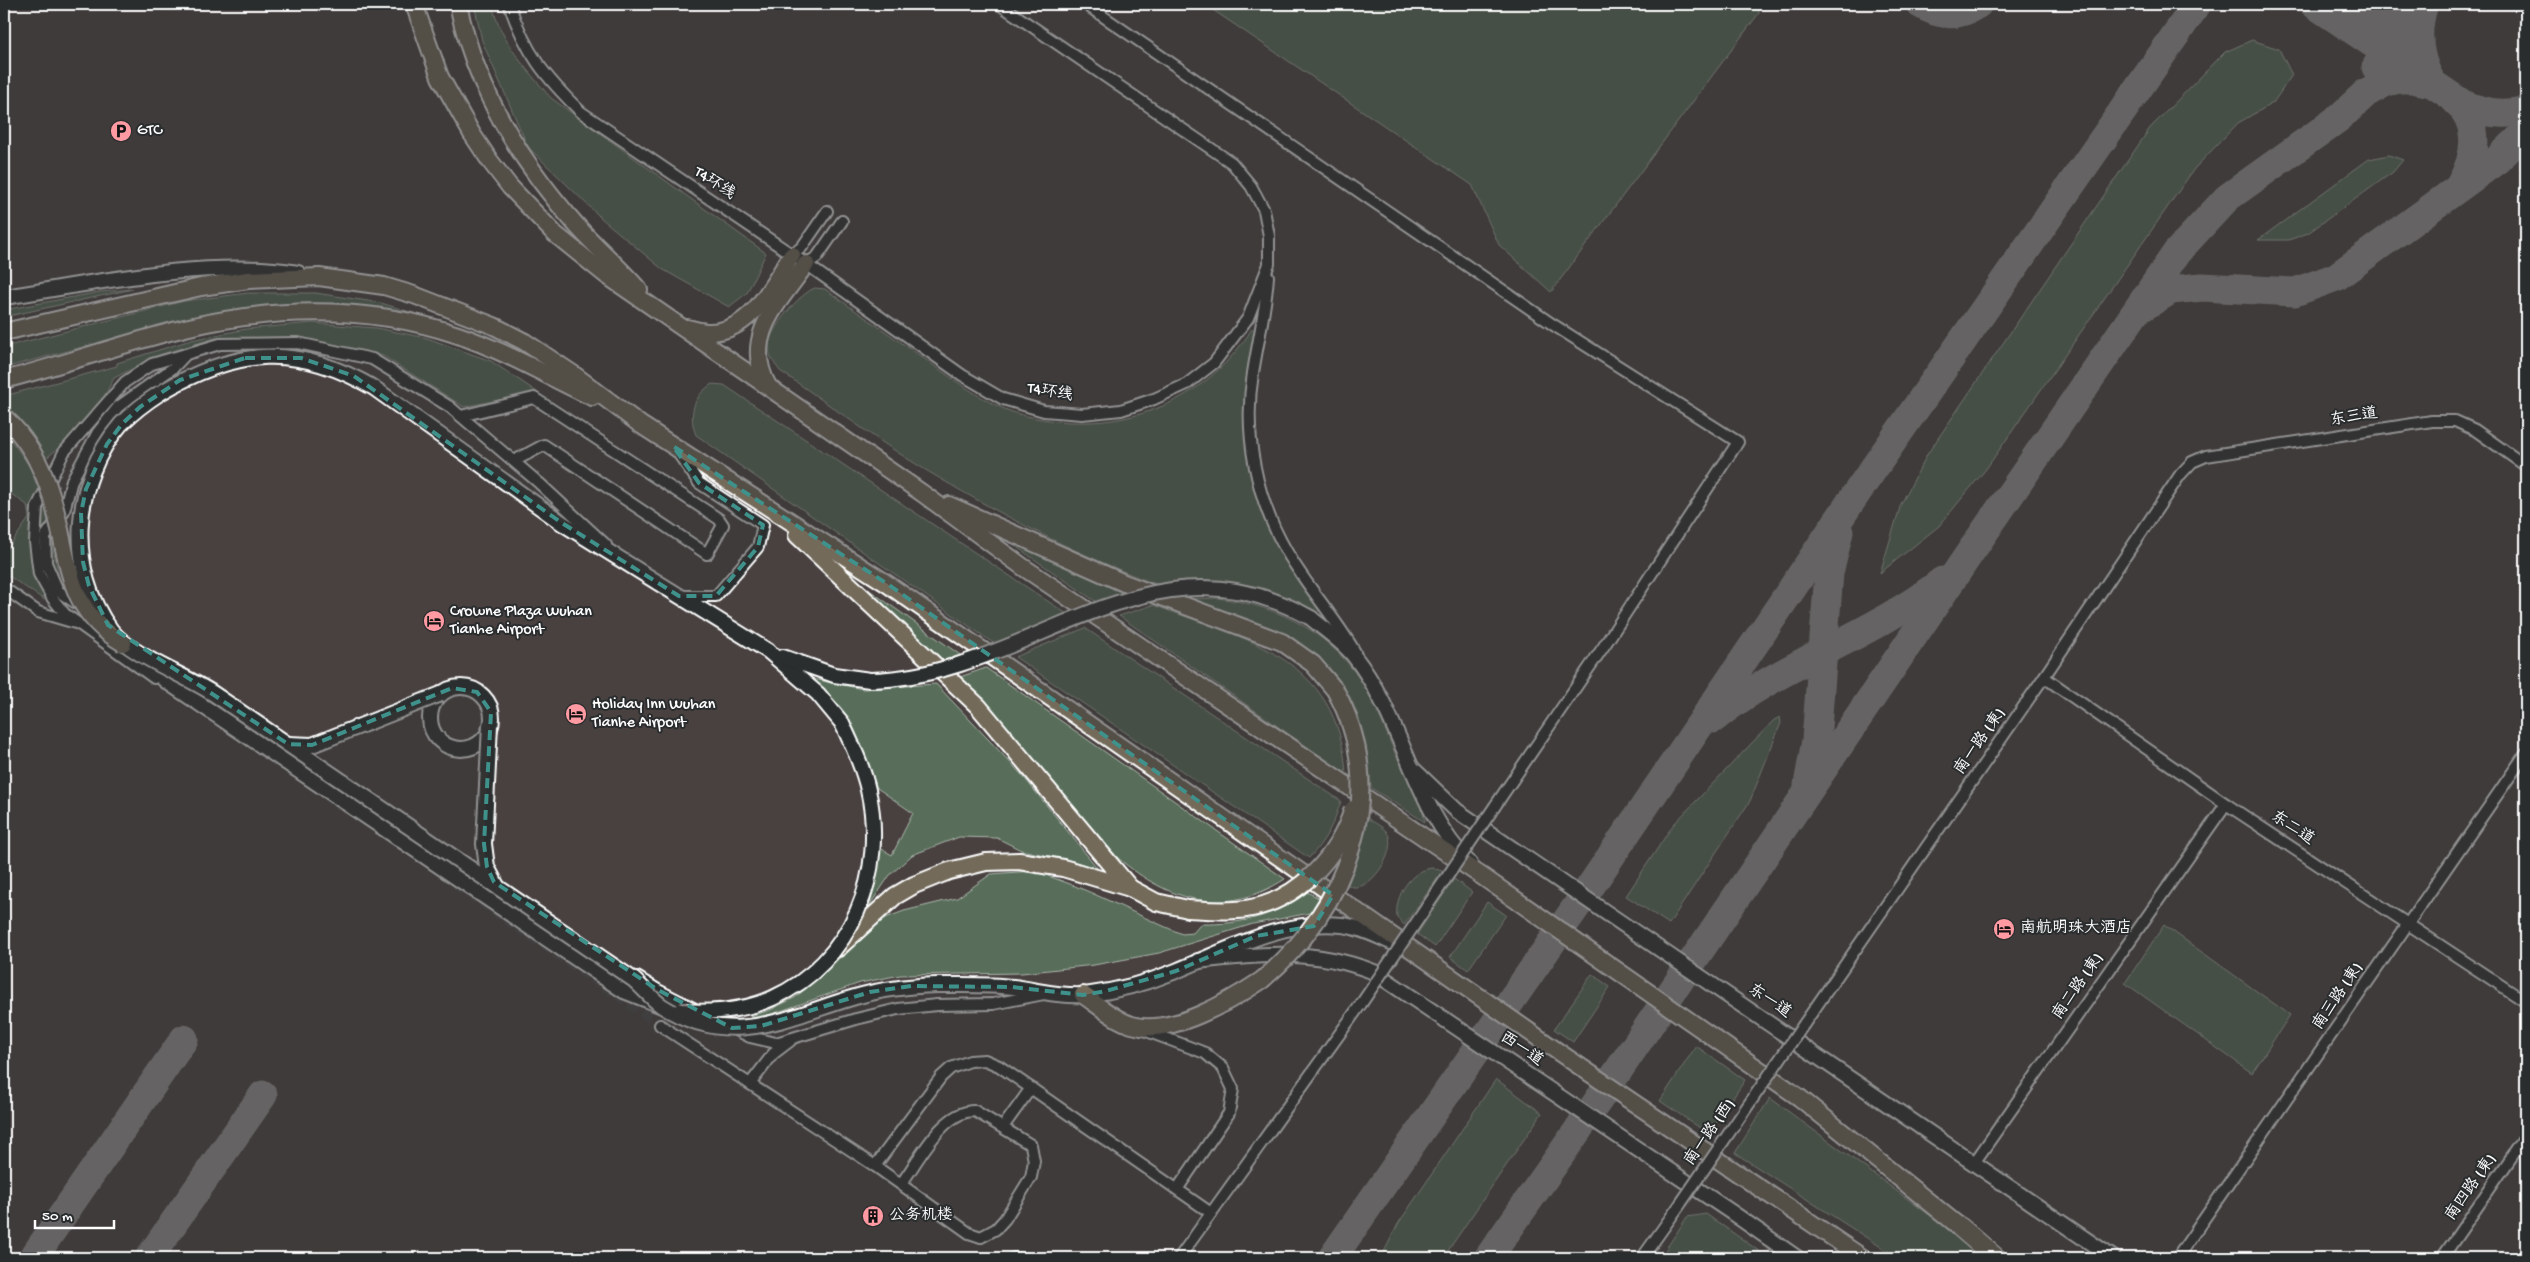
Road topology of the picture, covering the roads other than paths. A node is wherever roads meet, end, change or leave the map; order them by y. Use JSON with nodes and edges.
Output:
{"nodes":[{"id":1,"x":414,"y":4,"type":"edge"},
{"id":2,"x":458,"y":4,"type":"edge"},
{"id":3,"x":509,"y":4,"type":"edge"},
{"id":4,"x":999,"y":4,"type":"edge"},
{"id":5,"x":1085,"y":4,"type":"edge"},
{"id":6,"x":827,"y":211,"type":"dead end"},
{"id":7,"x":842,"y":221,"type":"dead end"},
{"id":8,"x":792,"y":254,"type":"junction"},
{"id":9,"x":806,"y":264,"type":"junction"},
{"id":10,"x":1269,"y":264,"type":"junction"},
{"id":11,"x":319,"y":277,"type":"junction"},
{"id":12,"x":4,"y":297,"type":"edge"},
{"id":13,"x":655,"y":309,"type":"junction"},
{"id":14,"x":679,"y":326,"type":"junction"},
{"id":15,"x":4,"y":332,"type":"edge"},
{"id":16,"x":186,"y":354,"type":"junction"},
{"id":17,"x":4,"y":380,"type":"edge"},
{"id":18,"x":770,"y":388,"type":"junction"},
{"id":19,"x":617,"y":408,"type":"junction"},
{"id":20,"x":461,"y":416,"type":"junction"},
{"id":21,"x":4,"y":417,"type":"edge"},
{"id":22,"x":673,"y":446,"type":"junction"},
{"id":23,"x":514,"y":461,"type":"junction"},
{"id":24,"x":2526,"y":466,"type":"edge"},
{"id":25,"x":2180,"y":475,"type":"joint"},
{"id":26,"x":922,"y":493,"type":"junction"},
{"id":27,"x":770,"y":509,"type":"junction"},
{"id":28,"x":621,"y":559,"type":"junction"},
{"id":29,"x":4,"y":588,"type":"edge"},
{"id":30,"x":679,"y":596,"type":"junction"},
{"id":31,"x":79,"y":624,"type":"junction"},
{"id":32,"x":123,"y":643,"type":"junction"},
{"id":33,"x":768,"y":651,"type":"junction"},
{"id":34,"x":2044,"y":677,"type":"junction"},
{"id":35,"x":1372,"y":684,"type":"junction"},
{"id":36,"x":441,"y":694,"type":"junction"},
{"id":37,"x":199,"y":710,"type":"dead end"},
{"id":38,"x":490,"y":725,"type":"junction"},
{"id":39,"x":288,"y":744,"type":"junction"},
{"id":40,"x":2526,"y":753,"type":"edge"},
{"id":41,"x":1412,"y":768,"type":"junction"},
{"id":42,"x":1361,"y":785,"type":"junction"},
{"id":43,"x":2226,"y":804,"type":"junction"},
{"id":44,"x":1483,"y":877,"type":"junction"},
{"id":45,"x":497,"y":887,"type":"junction"},
{"id":46,"x":1130,"y":888,"type":"junction"},
{"id":47,"x":2408,"y":922,"type":"junction"},
{"id":48,"x":1413,"y":952,"type":"junction"},
{"id":49,"x":832,"y":953,"type":"junction"},
{"id":50,"x":1198,"y":961,"type":"junction"},
{"id":51,"x":1050,"y":993,"type":"junction"},
{"id":52,"x":1082,"y":995,"type":"junction"},
{"id":53,"x":2526,"y":1002,"type":"edge"},
{"id":54,"x":667,"y":1008,"type":"junction"},
{"id":55,"x":1804,"y":1024,"type":"joint"},
{"id":56,"x":660,"y":1025,"type":"tunnel mouth"},
{"id":57,"x":1134,"y":1026,"type":"junction"},
{"id":58,"x":798,"y":1037,"type":"junction"},
{"id":59,"x":750,"y":1084,"type":"junction"},
{"id":60,"x":1031,"y":1088,"type":"junction"},
{"id":61,"x":1003,"y":1127,"type":"junction"},
{"id":62,"x":2526,"y":1136,"type":"edge"},
{"id":63,"x":1974,"y":1163,"type":"junction"},
{"id":64,"x":875,"y":1166,"type":"junction"},
{"id":65,"x":901,"y":1184,"type":"junction"},
{"id":66,"x":1178,"y":1188,"type":"junction"},
{"id":67,"x":1212,"y":1213,"type":"junction"},
{"id":68,"x":1960,"y":1227,"type":"joint"},
{"id":69,"x":1014,"y":1258,"type":"edge"},
{"id":70,"x":1020,"y":1258,"type":"edge"},
{"id":71,"x":1179,"y":1258,"type":"edge"},
{"id":72,"x":1642,"y":1258,"type":"edge"},
{"id":73,"x":1796,"y":1258,"type":"edge"},
{"id":74,"x":1863,"y":1258,"type":"edge"},
{"id":75,"x":1996,"y":1258,"type":"edge"},
{"id":76,"x":2113,"y":1258,"type":"edge"},
{"id":77,"x":2178,"y":1258,"type":"edge"},
{"id":78,"x":2442,"y":1258,"type":"edge"}],
"edges":[{"from":1,"to":13,"type":"main road"},
{"from":2,"to":13,"type":"main road"},
{"from":3,"to":8,"type":"street","name":"T4环线"},
{"from":4,"to":10,"type":"street","name":"T4环线"},
{"from":5,"to":67,"type":"street","bridge":true},
{"from":6,"to":8,"type":"street"},
{"from":7,"to":9,"type":"street"},
{"from":8,"to":9,"type":"street","name":"T4环线"},
{"from":8,"to":14,"type":"main road"},
{"from":9,"to":10,"type":"street","name":"T4环线"},
{"from":9,"to":18,"type":"main road"},
{"from":10,"to":35,"type":"street"},
{"from":11,"to":12,"type":"main road"},
{"from":11,"to":15,"type":"main road"},
{"from":11,"to":19,"type":"main road"},
{"from":13,"to":14,"type":"main road"},
{"from":14,"to":18,"type":"main road"},
{"from":16,"to":20,"type":"street"},
{"from":16,"to":31,"type":"street"},
{"from":16,"to":58,"type":"street"},
{"from":17,"to":19,"type":"main road"},
{"from":18,"to":26,"type":"main road"},
{"from":19,"to":22,"type":"main road"},
{"from":20,"to":23,"type":"street"},
{"from":20,"to":23,"type":"street"},
{"from":21,"to":32,"type":"main road","bridge":true},
{"from":22,"to":27,"type":"main road"},
{"from":22,"to":30,"type":"street"},
{"from":23,"to":28,"type":"street"},
{"from":24,"to":25,"type":"street","name":"东三道"},
{"from":25,"to":34,"type":"street","name":"南一路 (東)"},
{"from":26,"to":42,"type":"main road","bridge":true},
{"from":26,"to":44,"type":"main road"},
{"from":27,"to":46,"type":"main road"},
{"from":27,"to":48,"type":"main road"},
{"from":28,"to":30,"type":"main road"},
{"from":28,"to":32,"type":"main road","bridge":true},
{"from":29,"to":31,"type":"street"},
{"from":30,"to":33,"type":"main road"},
{"from":31,"to":37,"type":"street"},
{"from":32,"to":39,"type":"main road","bridge":true},
{"from":32,"to":54,"type":"main road","bridge":true},
{"from":33,"to":35,"type":"main road","bridge":true},
{"from":33,"to":49,"type":"main road","bridge":true},
{"from":34,"to":43,"type":"street","name":"东二道"},
{"from":34,"to":55,"type":"street","name":"南一路 (東)"},
{"from":35,"to":41,"type":"main road"},
{"from":36,"to":38,"type":"main road"},
{"from":36,"to":38,"type":"main road","bridge":true},
{"from":36,"to":39,"type":"main road","bridge":true},
{"from":38,"to":45,"type":"main road","bridge":true},
{"from":39,"to":45,"type":"main road","bridge":true},
{"from":40,"to":47,"type":"street","name":"南三路 (東)"},
{"from":41,"to":44,"type":"main road"},
{"from":41,"to":63,"type":"main road","name":"东一道"},
{"from":42,"to":46,"type":"main road","bridge":true},
{"from":42,"to":57,"type":"main road","bridge":true},
{"from":43,"to":47,"type":"street","name":"东二道"},
{"from":43,"to":63,"type":"street","name":"南二路 (東)"},
{"from":44,"to":68,"type":"main road"},
{"from":45,"to":54,"type":"main road","bridge":true},
{"from":46,"to":49,"type":"main road","bridge":true},
{"from":47,"to":53,"type":"street","name":"东二道"},
{"from":47,"to":77,"type":"street","name":"南三路 (東)"},
{"from":48,"to":50,"type":"main road"},
{"from":48,"to":74,"type":"main road"},
{"from":49,"to":54,"type":"main road","bridge":true},
{"from":50,"to":52,"type":"main road"},
{"from":50,"to":73,"type":"main road","name":"西一道"},
{"from":51,"to":52,"type":"main road"},
{"from":51,"to":54,"type":"main road","bridge":true},
{"from":51,"to":58,"type":"street"},
{"from":52,"to":57,"type":"main road"},
{"from":55,"to":72,"type":"street","name":"南一路 (西)","bridge":true},
{"from":56,"to":59,"type":"street"},
{"from":57,"to":66,"type":"street"},
{"from":58,"to":59,"type":"street"},
{"from":59,"to":64,"type":"street"},
{"from":60,"to":61,"type":"street"},
{"from":60,"to":64,"type":"street"},
{"from":60,"to":66,"type":"street"},
{"from":61,"to":65,"type":"street"},
{"from":61,"to":65,"type":"street"},
{"from":62,"to":78,"type":"street","name":"南四路 (東)"},
{"from":63,"to":76,"type":"main road","name":"东一道"},
{"from":64,"to":65,"type":"street"},
{"from":66,"to":67,"type":"street"},
{"from":67,"to":71,"type":"street"},
{"from":68,"to":75,"type":"highway"},
{"from":69,"to":70,"type":"street"}]}
